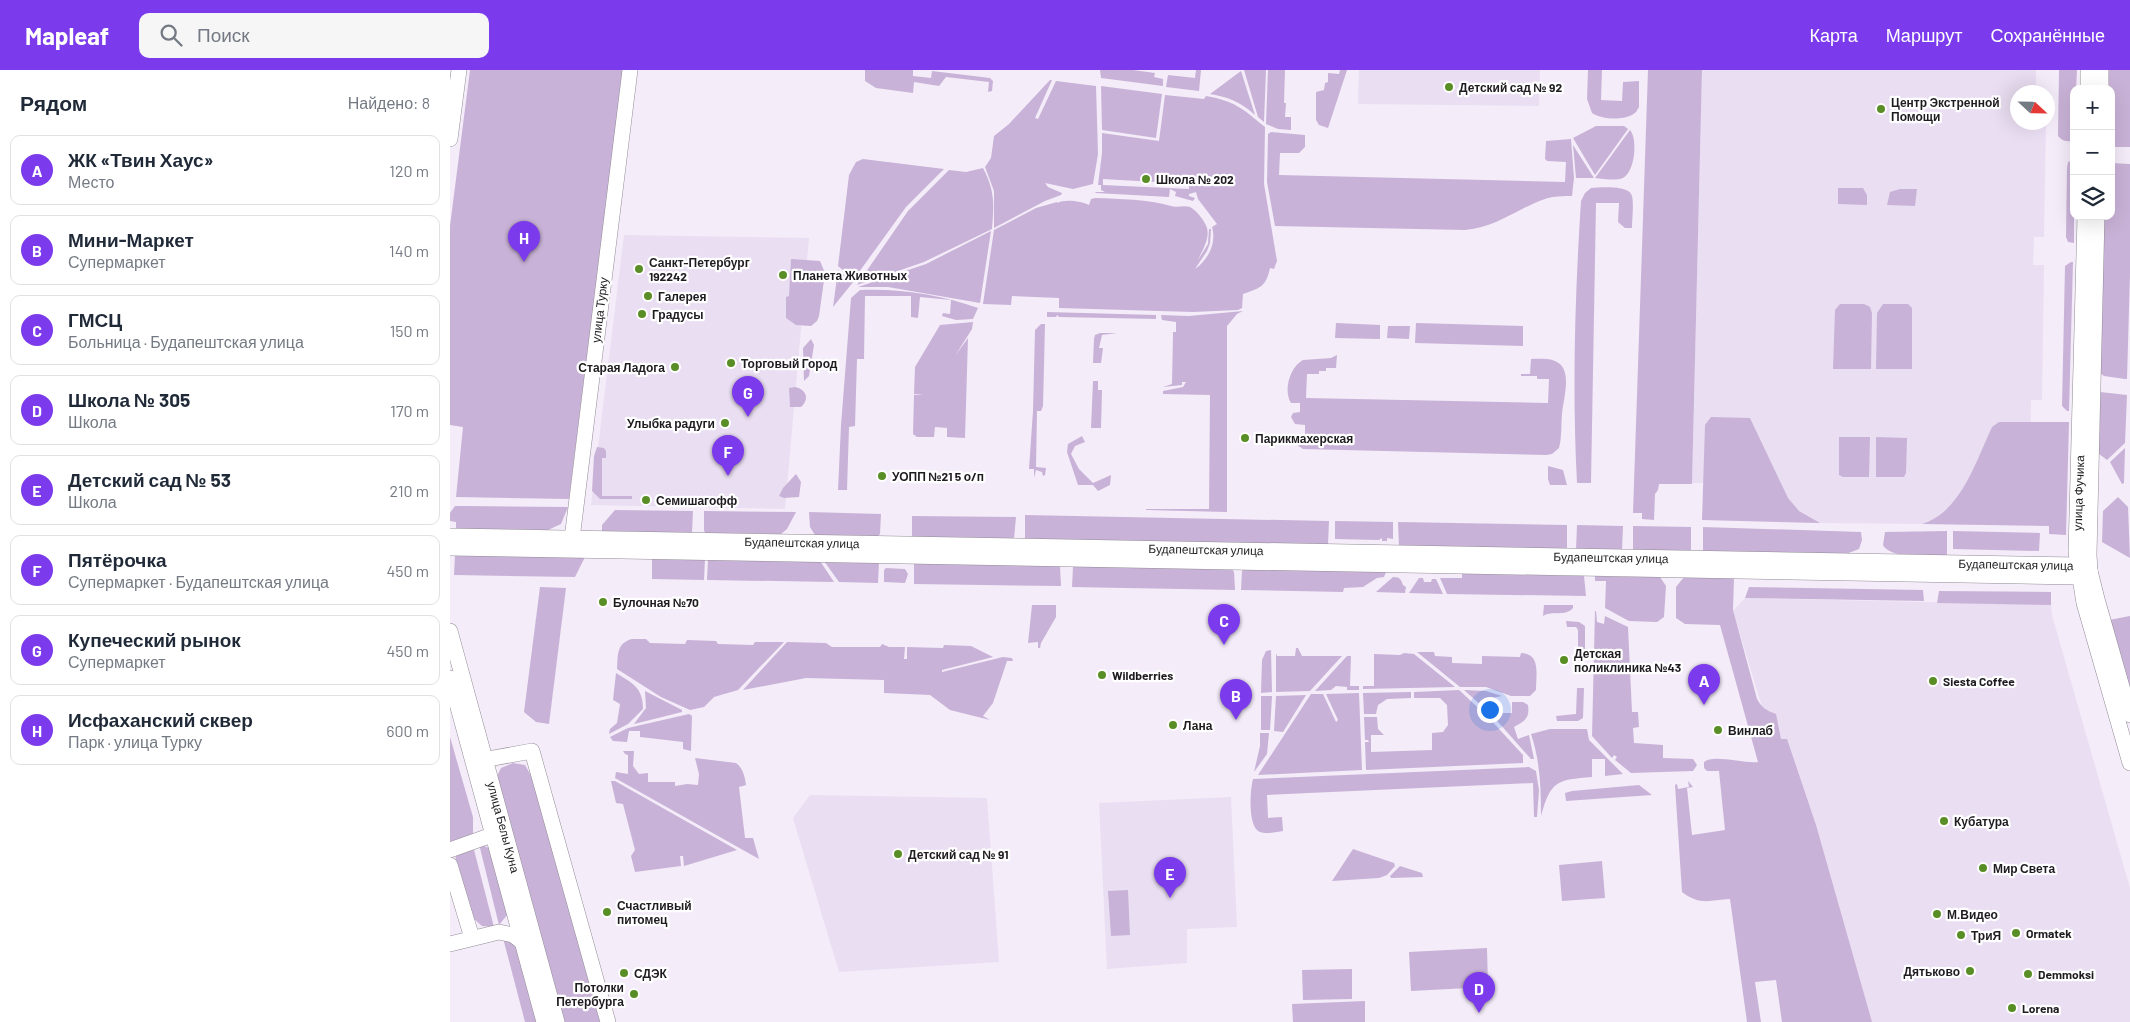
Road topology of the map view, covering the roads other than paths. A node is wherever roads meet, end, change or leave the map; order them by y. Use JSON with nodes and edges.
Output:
{"nodes":[{"id":1,"x":459,"y":70,"type":"edge"},
{"id":2,"x":630,"y":70,"type":"edge"},
{"id":3,"x":2088,"y":70,"type":"edge"},
{"id":4,"x":2101,"y":70,"type":"edge"},
{"id":5,"x":2088,"y":85,"type":"edge"},
{"id":6,"x":2100,"y":85,"type":"edge"},
{"id":7,"x":450,"y":139,"type":"edge"},
{"id":8,"x":2085,"y":220,"type":"edge"},
{"id":9,"x":2098,"y":220,"type":"edge"},
{"id":10,"x":450,"y":536,"type":"edge"},
{"id":11,"x":571,"y":544,"type":"junction"},
{"id":12,"x":450,"y":548,"type":"edge"},
{"id":13,"x":2082,"y":571,"type":"junction"},
{"id":14,"x":450,"y":631,"type":"edge"},
{"id":15,"x":450,"y":678,"type":"edge"},
{"id":16,"x":2130,"y":715,"type":"edge"},
{"id":17,"x":479,"y":761,"type":"junction"},
{"id":18,"x":2130,"y":764,"type":"edge"},
{"id":19,"x":499,"y":832,"type":"junction"},
{"id":20,"x":450,"y":850,"type":"edge"},
{"id":21,"x":450,"y":865,"type":"edge"},
{"id":22,"x":472,"y":938,"type":"junction"},
{"id":23,"x":522,"y":942,"type":"junction"},
{"id":24,"x":450,"y":944,"type":"edge"},
{"id":25,"x":544,"y":1022,"type":"edge"},
{"id":26,"x":557,"y":1022,"type":"edge"},
{"id":27,"x":608,"y":1022,"type":"edge"}],
"edges":[{"from":1,"to":7,"type":"street"},
{"from":2,"to":11,"type":"street","name":"улица Турку"},
{"from":3,"to":5,"type":"street"},
{"from":4,"to":6,"type":"street"},
{"from":8,"to":13,"type":"street","name":"улица Фучика"},
{"from":9,"to":13,"type":"street","name":"улица Фучика"},
{"from":10,"to":11,"type":"street","name":"Будапештская улица"},
{"from":11,"to":12,"type":"street","name":"Будапештская улица"},
{"from":11,"to":13,"type":"street","name":"Будапештская улица"},
{"from":13,"to":16,"type":"street","name":"улица Фучика"},
{"from":13,"to":18,"type":"street","name":"улица Фучика"},
{"from":14,"to":17,"type":"street","name":"улица Белы Куна"},
{"from":15,"to":17,"type":"street","name":"улица Белы Куна"},
{"from":17,"to":19,"type":"street","name":"улица Белы Куна"},
{"from":17,"to":27,"type":"street"},
{"from":19,"to":20,"type":"street"},
{"from":19,"to":23,"type":"street","name":"улица Белы Куна"},
{"from":19,"to":26,"type":"street","name":"улица Белы Куна"},
{"from":21,"to":22,"type":"street"},
{"from":22,"to":23,"type":"street"},
{"from":22,"to":24,"type":"street"},
{"from":23,"to":25,"type":"street","name":"улица Белы Куна"}]}
